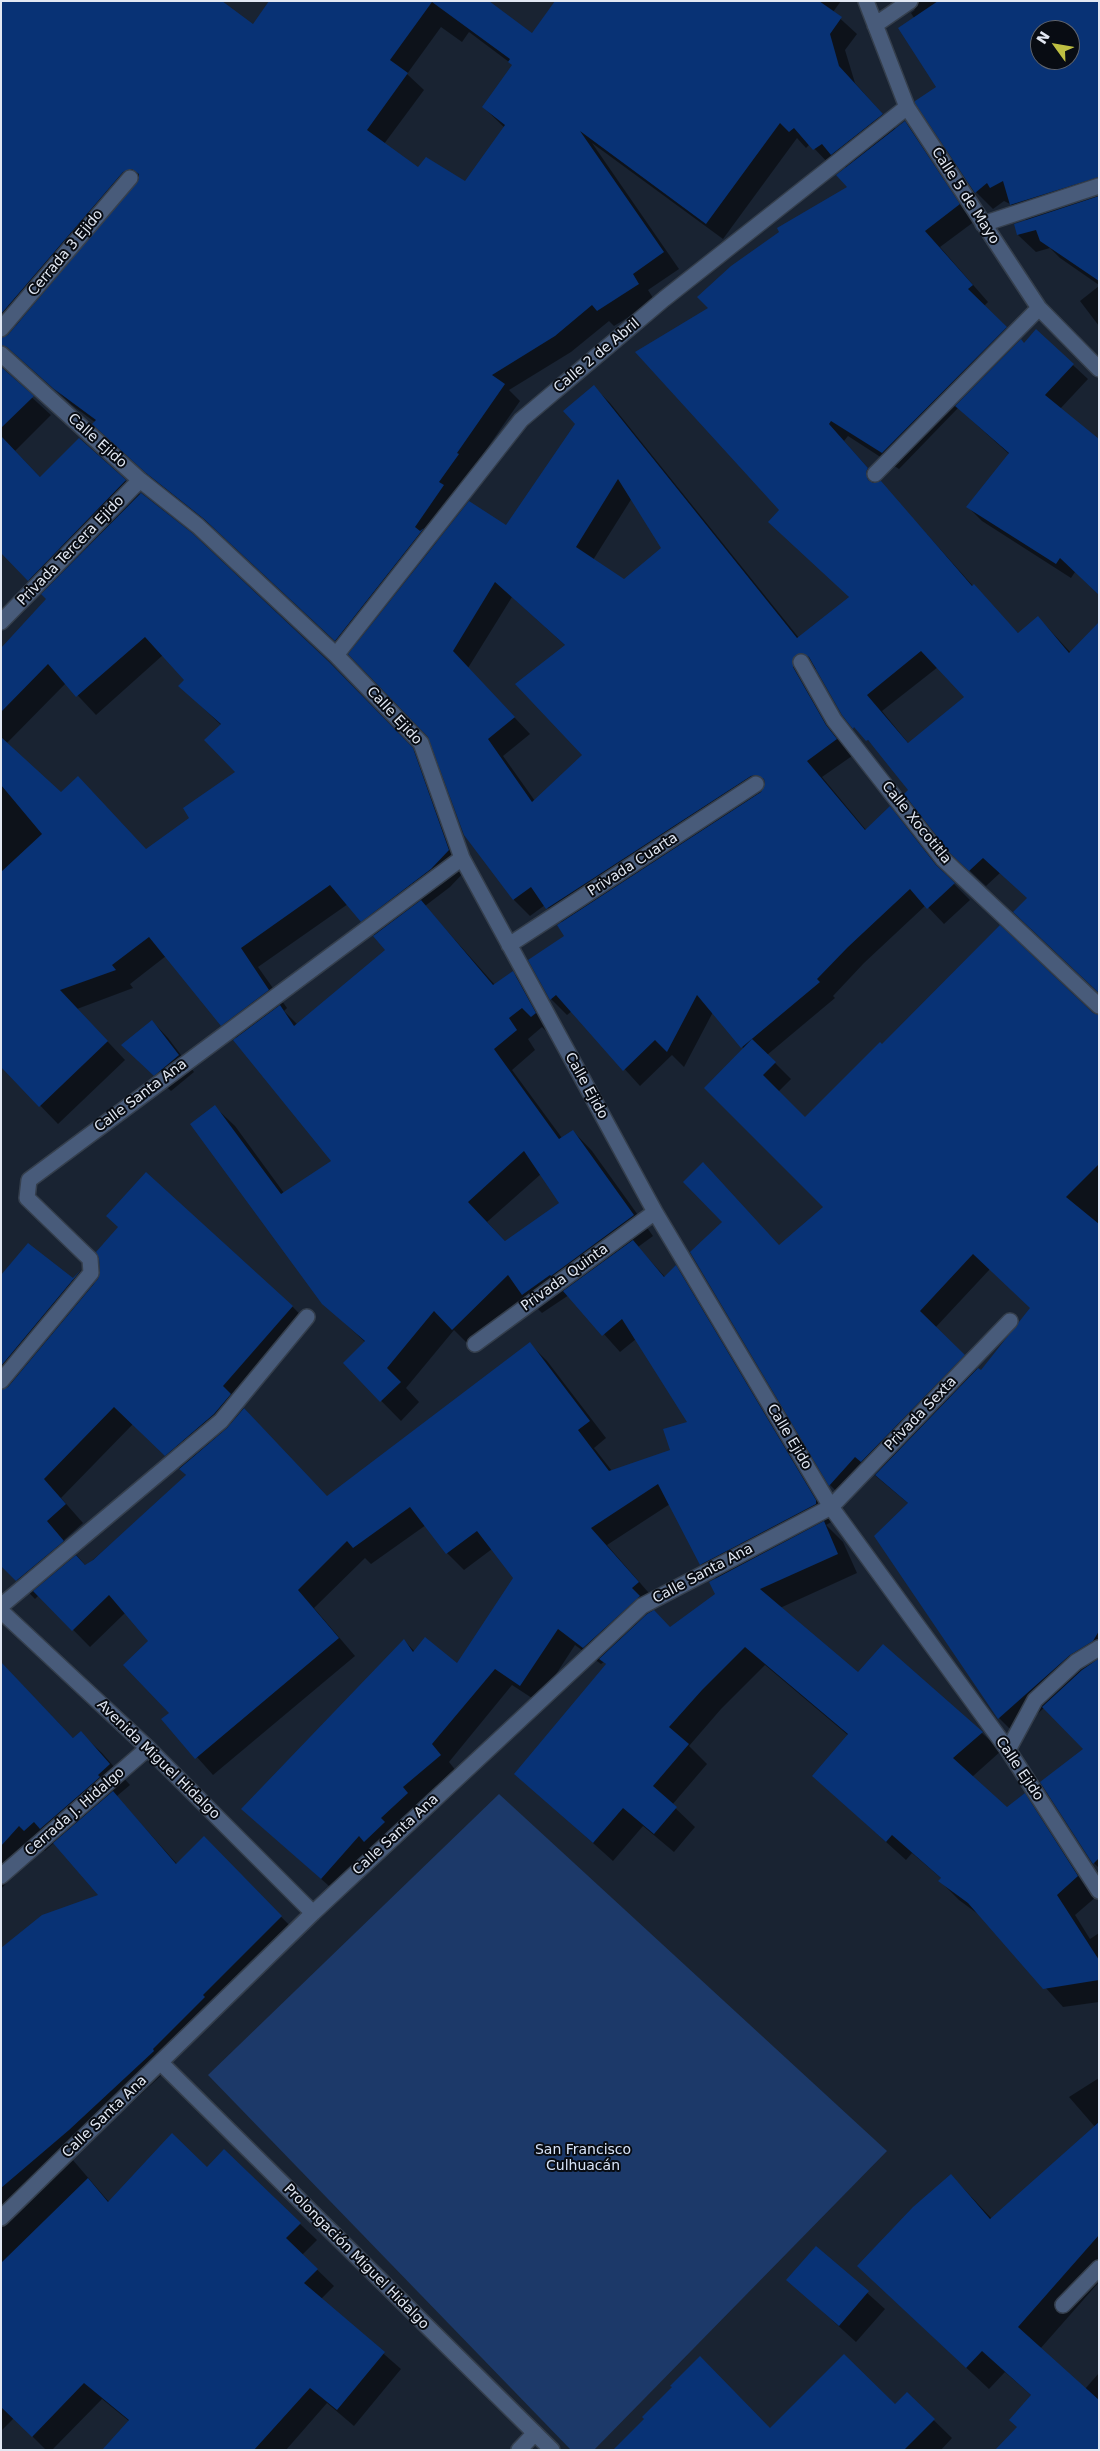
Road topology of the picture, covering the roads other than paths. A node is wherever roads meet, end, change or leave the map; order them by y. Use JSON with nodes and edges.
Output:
{"nodes":[{"id":1,"x":866,"y":1,"type":"edge"},
{"id":2,"x":910,"y":1,"type":"edge"},
{"id":3,"x":875,"y":25,"type":"junction"},
{"id":4,"x":907,"y":107,"type":"junction"},
{"id":5,"x":130,"y":178,"type":"dead end"},
{"id":6,"x":1099,"y":186,"type":"edge"},
{"id":7,"x":984,"y":224,"type":"junction"},
{"id":8,"x":1039,"y":308,"type":"junction"},
{"id":9,"x":1,"y":329,"type":"edge"},
{"id":10,"x":1,"y":354,"type":"edge"},
{"id":11,"x":1099,"y":369,"type":"edge"},
{"id":12,"x":875,"y":474,"type":"dead end"},
{"id":13,"x":140,"y":480,"type":"junction"},
{"id":14,"x":1,"y":622,"type":"edge"},
{"id":15,"x":336,"y":655,"type":"junction"},
{"id":16,"x":801,"y":662,"type":"dead end"},
{"id":17,"x":756,"y":784,"type":"dead end"},
{"id":18,"x":462,"y":858,"type":"junction"},
{"id":19,"x":509,"y":945,"type":"junction"},
{"id":20,"x":1099,"y":1006,"type":"edge"},
{"id":21,"x":655,"y":1212,"type":"junction"},
{"id":22,"x":307,"y":1317,"type":"dead end"},
{"id":23,"x":1010,"y":1322,"type":"dead end"},
{"id":24,"x":475,"y":1344,"type":"dead end"},
{"id":25,"x":1,"y":1380,"type":"edge"},
{"id":26,"x":831,"y":1507,"type":"junction"},
{"id":27,"x":1,"y":1606,"type":"edge"},
{"id":28,"x":1,"y":1611,"type":"edge"},
{"id":29,"x":1099,"y":1648,"type":"edge"},
{"id":30,"x":148,"y":1748,"type":"junction"},
{"id":31,"x":1008,"y":1750,"type":"junction"},
{"id":32,"x":1,"y":1876,"type":"edge"},
{"id":33,"x":1099,"y":1890,"type":"edge"},
{"id":34,"x":313,"y":1913,"type":"junction"},
{"id":35,"x":161,"y":2063,"type":"junction"},
{"id":36,"x":1,"y":2218,"type":"edge"},
{"id":37,"x":1099,"y":2268,"type":"edge"},
{"id":38,"x":1063,"y":2305,"type":"dead end"},
{"id":39,"x":535,"y":2434,"type":"junction"},
{"id":40,"x":519,"y":2450,"type":"edge"},
{"id":41,"x":552,"y":2450,"type":"edge"}],
"edges":[{"from":1,"to":3,"type":"street","name":"Calle 5 de Mayo"},
{"from":2,"to":3,"type":"street"},
{"from":3,"to":4,"type":"street","name":"Calle 5 de Mayo"},
{"from":4,"to":7,"type":"street","name":"Calle 5 de Mayo"},
{"from":4,"to":15,"type":"street","name":"Calle 2 de Abril"},
{"from":5,"to":9,"type":"street","name":"Cerrada 3 Ejido"},
{"from":6,"to":7,"type":"street"},
{"from":7,"to":8,"type":"street","name":"Calle 5 de Mayo"},
{"from":8,"to":11,"type":"street","name":"Calle 5 de Mayo"},
{"from":8,"to":12,"type":"street"},
{"from":10,"to":13,"type":"street","name":"Calle Ejido"},
{"from":13,"to":14,"type":"street","name":"Privada Tercera Ejido"},
{"from":13,"to":15,"type":"street","name":"Calle Ejido"},
{"from":15,"to":18,"type":"street","name":"Calle Ejido"},
{"from":16,"to":20,"type":"street","name":"Calle Xocotitla"},
{"from":17,"to":19,"type":"street","name":"Privada Cuarta"},
{"from":18,"to":19,"type":"street","name":"Calle Ejido"},
{"from":18,"to":25,"type":"street","name":"Calle Santa Ana"},
{"from":19,"to":21,"type":"street","name":"Calle Ejido"},
{"from":21,"to":24,"type":"street","name":"Privada Quinta"},
{"from":21,"to":26,"type":"street","name":"Calle Ejido"},
{"from":22,"to":27,"type":"street"},
{"from":23,"to":26,"type":"street","name":"Privada Sexta"},
{"from":26,"to":31,"type":"street","name":"Calle Ejido"},
{"from":26,"to":34,"type":"street","name":"Calle Santa Ana"},
{"from":28,"to":30,"type":"street","name":"Avenida Miguel Hidalgo"},
{"from":29,"to":31,"type":"street"},
{"from":30,"to":32,"type":"street","name":"Cerrada J. Hidalgo"},
{"from":30,"to":34,"type":"street","name":"Avenida Miguel Hidalgo"},
{"from":31,"to":33,"type":"street","name":"Calle Ejido"},
{"from":34,"to":35,"type":"street","name":"Calle Santa Ana"},
{"from":35,"to":36,"type":"street","name":"Calle Santa Ana"},
{"from":35,"to":39,"type":"street","name":"Prolongación Miguel Hidalgo"},
{"from":37,"to":38,"type":"street"},
{"from":39,"to":40,"type":"street"},
{"from":39,"to":41,"type":"street","name":"Prolongación Miguel Hidalgo"}]}
